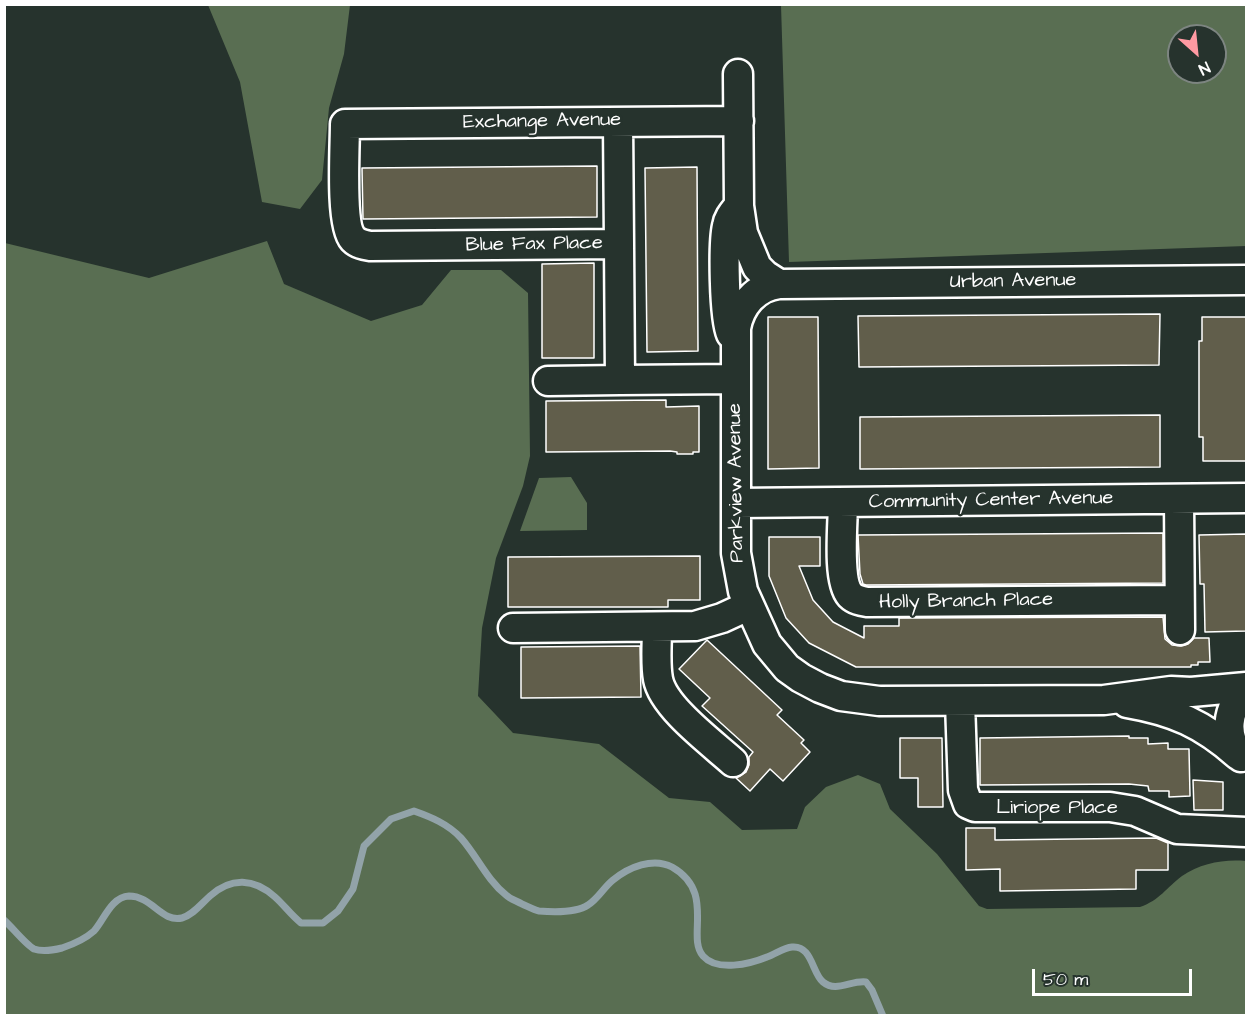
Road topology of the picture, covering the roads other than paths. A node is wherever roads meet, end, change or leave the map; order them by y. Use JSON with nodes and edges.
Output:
{"nodes":[{"id":1,"x":738,"y":74,"type":"dead end"},
{"id":2,"x":739,"y":121,"type":"junction"},
{"id":3,"x":618,"y":122,"type":"junction"},
{"id":4,"x":345,"y":124,"type":"joint"},
{"id":5,"x":739,"y":206,"type":"junction"},
{"id":6,"x":619,"y":244,"type":"junction"},
{"id":7,"x":1246,"y":280,"type":"edge"},
{"id":8,"x":779,"y":284,"type":"junction"},
{"id":9,"x":735,"y":341,"type":"junction"},
{"id":10,"x":735,"y":379,"type":"junction"},
{"id":11,"x":620,"y":380,"type":"junction"},
{"id":12,"x":548,"y":381,"type":"dead end"},
{"id":13,"x":1246,"y":498,"type":"edge"},
{"id":14,"x":1179,"y":499,"type":"junction"},
{"id":15,"x":843,"y":502,"type":"junction"},
{"id":16,"x":736,"y":503,"type":"junction"},
{"id":17,"x":1179,"y":600,"type":"junction"},
{"id":18,"x":748,"y":606,"type":"junction"},
{"id":19,"x":657,"y":627,"type":"junction"},
{"id":20,"x":513,"y":628,"type":"dead end"},
{"id":21,"x":1180,"y":630,"type":"dead end"},
{"id":22,"x":1246,"y":689,"type":"edge"},
{"id":23,"x":1104,"y":700,"type":"junction"},
{"id":24,"x":960,"y":702,"type":"junction"},
{"id":25,"x":1242,"y":759,"type":"edge"},
{"id":26,"x":733,"y":762,"type":"dead end"},
{"id":27,"x":1246,"y":832,"type":"edge"}],
"edges":[{"from":1,"to":2,"type":"street","name":"Parkview Avenue"},
{"from":2,"to":3,"type":"street","name":"Exchange Avenue"},
{"from":2,"to":5,"type":"street","name":"Parkview Avenue"},
{"from":3,"to":4,"type":"street","name":"Exchange Avenue"},
{"from":3,"to":6,"type":"street"},
{"from":4,"to":6,"type":"street","name":"Blue Fax Place"},
{"from":5,"to":8,"type":"street"},
{"from":5,"to":9,"type":"street","name":"Parkview Avenue"},
{"from":6,"to":11,"type":"street","name":"Blue Fax Place"},
{"from":7,"to":8,"type":"street","name":"Urban Avenue"},
{"from":8,"to":9,"type":"street","name":"Urban Avenue"},
{"from":9,"to":10,"type":"street","name":"Parkview Avenue"},
{"from":10,"to":11,"type":"street"},
{"from":10,"to":16,"type":"street","name":"Parkview Avenue"},
{"from":11,"to":12,"type":"street"},
{"from":13,"to":14,"type":"street","name":"Community Center Avenue"},
{"from":14,"to":15,"type":"street","name":"Community Center Avenue"},
{"from":14,"to":17,"type":"street"},
{"from":15,"to":16,"type":"street","name":"Community Center Avenue"},
{"from":15,"to":17,"type":"street","name":"Holly Branch Place"},
{"from":16,"to":18,"type":"street","name":"Parkview Avenue"},
{"from":17,"to":21,"type":"street"},
{"from":18,"to":19,"type":"street"},
{"from":18,"to":24,"type":"street","name":"Parkview Avenue"},
{"from":19,"to":20,"type":"street"},
{"from":19,"to":26,"type":"street"},
{"from":22,"to":23,"type":"street","name":"Parkview Avenue"},
{"from":22,"to":25,"type":"street"},
{"from":23,"to":24,"type":"street","name":"Parkview Avenue"},
{"from":23,"to":25,"type":"street","name":"Parkview Avenue"},
{"from":24,"to":27,"type":"street","name":"Liriope Place"}]}
